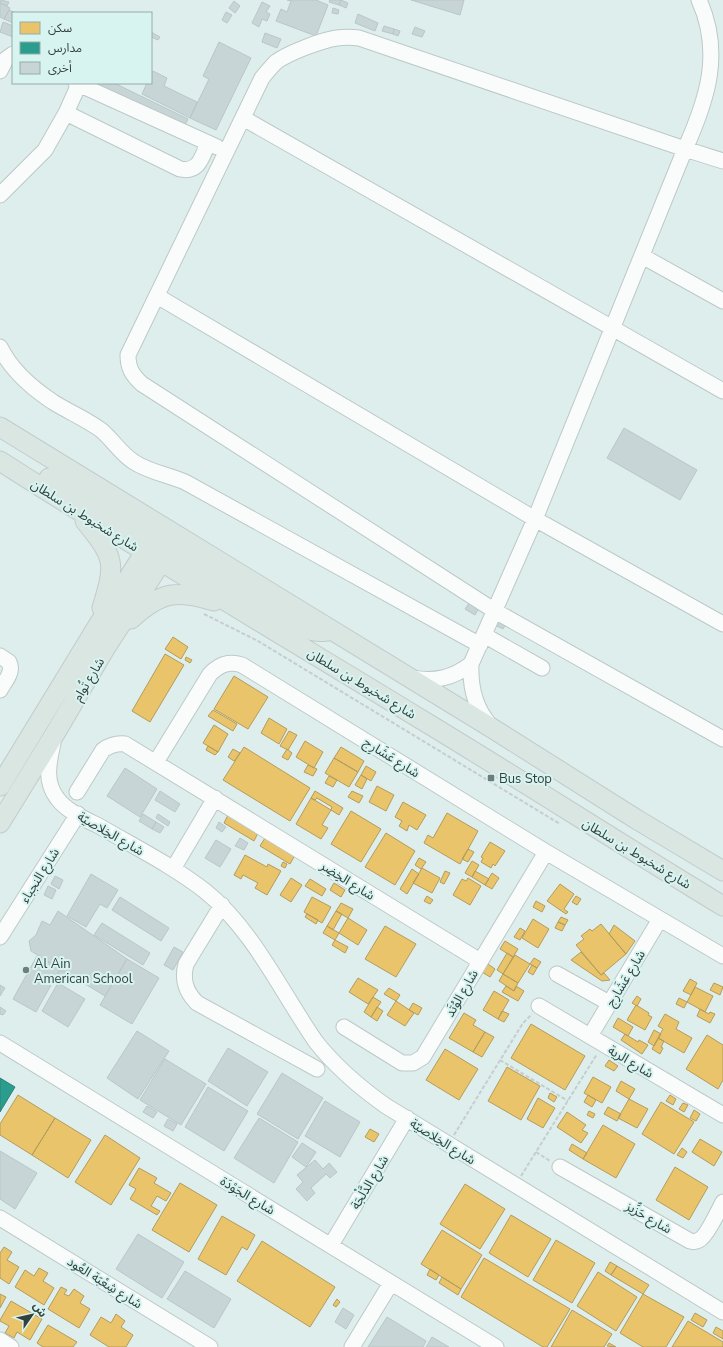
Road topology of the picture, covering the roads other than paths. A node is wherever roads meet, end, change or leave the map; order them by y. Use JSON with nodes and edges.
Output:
{"nodes":[{"id":1,"x":699,"y":0,"type":"edge"},
{"id":2,"x":12,"y":55,"type":"edge"},
{"id":3,"x":0,"y":71,"type":"edge"},
{"id":4,"x":77,"y":84,"type":"edge"},
{"id":5,"x":66,"y":113,"type":"junction"},
{"id":6,"x":243,"y":118,"type":"junction"},
{"id":7,"x":208,"y":143,"type":"junction"},
{"id":8,"x":685,"y":149,"type":"junction"},
{"id":9,"x":227,"y":151,"type":"junction"},
{"id":10,"x":723,"y":161,"type":"edge"},
{"id":11,"x":17,"y":178,"type":"junction"},
{"id":12,"x":0,"y":180,"type":"edge"},
{"id":13,"x":0,"y":195,"type":"edge"},
{"id":14,"x":642,"y":256,"type":"junction"},
{"id":15,"x":156,"y":296,"type":"junction"},
{"id":16,"x":723,"y":301,"type":"edge"},
{"id":17,"x":611,"y":328,"type":"junction"},
{"id":18,"x":0,"y":347,"type":"edge"},
{"id":19,"x":723,"y":391,"type":"edge"},
{"id":20,"x":3,"y":428,"type":"edge"},
{"id":21,"x":0,"y":456,"type":"edge"},
{"id":22,"x":0,"y":461,"type":"edge"},
{"id":23,"x":75,"y":509,"type":"junction"},
{"id":24,"x":535,"y":518,"type":"junction"},
{"id":25,"x":161,"y":544,"type":"junction"},
{"id":26,"x":124,"y":586,"type":"junction"},
{"id":27,"x":240,"y":609,"type":"junction"},
{"id":28,"x":495,"y":611,"type":"junction"},
{"id":29,"x":723,"y":624,"type":"edge"},
{"id":30,"x":97,"y":627,"type":"junction"},
{"id":31,"x":482,"y":640,"type":"junction"},
{"id":32,"x":106,"y":647,"type":"junction"},
{"id":33,"x":0,"y":656,"type":"edge"},
{"id":34,"x":471,"y":664,"type":"junction"},
{"id":35,"x":542,"y":668,"type":"dead end"},
{"id":36,"x":410,"y":678,"type":"junction"},
{"id":37,"x":0,"y":690,"type":"edge"},
{"id":38,"x":494,"y":730,"type":"junction"},
{"id":39,"x":56,"y":732,"type":"junction"},
{"id":40,"x":723,"y":738,"type":"edge"},
{"id":41,"x":156,"y":762,"type":"junction"},
{"id":42,"x":0,"y":786,"type":"edge"},
{"id":43,"x":77,"y":792,"type":"dead end"},
{"id":44,"x":215,"y":798,"type":"junction"},
{"id":45,"x":78,"y":814,"type":"junction"},
{"id":46,"x":0,"y":823,"type":"edge"},
{"id":47,"x":546,"y":852,"type":"junction"},
{"id":48,"x":173,"y":869,"type":"junction"},
{"id":49,"x":723,"y":871,"type":"edge"},
{"id":50,"x":222,"y":906,"type":"junction"},
{"id":51,"x":723,"y":906,"type":"edge"},
{"id":52,"x":660,"y":919,"type":"junction"},
{"id":53,"x":0,"y":937,"type":"edge"},
{"id":54,"x":723,"y":956,"type":"edge"},
{"id":55,"x":480,"y":961,"type":"junction"},
{"id":56,"x":557,"y":974,"type":"dead end"},
{"id":57,"x":609,"y":1003,"type":"junction"},
{"id":58,"x":541,"y":1008,"type":"road end"},
{"id":59,"x":344,"y":1027,"type":"dead end"},
{"id":60,"x":590,"y":1036,"type":"junction"},
{"id":61,"x":0,"y":1043,"type":"edge"},
{"id":62,"x":317,"y":1069,"type":"dead end"},
{"id":63,"x":723,"y":1115,"type":"edge"},
{"id":64,"x":407,"y":1118,"type":"junction"},
{"id":65,"x":560,"y":1167,"type":"road end"},
{"id":66,"x":723,"y":1202,"type":"edge"},
{"id":67,"x":0,"y":1218,"type":"edge"},
{"id":68,"x":331,"y":1245,"type":"junction"},
{"id":69,"x":391,"y":1283,"type":"junction"},
{"id":70,"x":723,"y":1312,"type":"edge"},
{"id":71,"x":0,"y":1340,"type":"edge"},
{"id":72,"x":11,"y":1347,"type":"edge"},
{"id":73,"x":210,"y":1347,"type":"edge"},
{"id":74,"x":352,"y":1347,"type":"edge"},
{"id":75,"x":496,"y":1347,"type":"edge"}],
"edges":[{"from":1,"to":8,"type":"street"},
{"from":2,"to":3,"type":"street"},
{"from":4,"to":5,"type":"street"},
{"from":4,"to":7,"type":"street"},
{"from":5,"to":7,"type":"street"},
{"from":5,"to":11,"type":"street"},
{"from":6,"to":8,"type":"street"},
{"from":6,"to":9,"type":"street"},
{"from":6,"to":17,"type":"street"},
{"from":7,"to":9,"type":"street"},
{"from":8,"to":10,"type":"street"},
{"from":8,"to":14,"type":"street"},
{"from":9,"to":15,"type":"street"},
{"from":11,"to":12,"type":"street"},
{"from":11,"to":13,"type":"street"},
{"from":14,"to":16,"type":"street"},
{"from":14,"to":17,"type":"street"},
{"from":15,"to":24,"type":"street"},
{"from":15,"to":28,"type":"street"},
{"from":17,"to":19,"type":"street"},
{"from":17,"to":24,"type":"street"},
{"from":18,"to":31,"type":"street"},
{"from":20,"to":25,"type":"main road","name":"شارع شخبوط بن سلطان"},
{"from":21,"to":25,"type":"main road"},
{"from":22,"to":23,"type":"main road","name":"شارع شخبوط بن سلطان"},
{"from":23,"to":25,"type":"main road","name":"شارع شخبوط بن سلطان"},
{"from":23,"to":30,"type":"main road"},
{"from":24,"to":28,"type":"street"},
{"from":24,"to":29,"type":"street"},
{"from":25,"to":26,"type":"main road","name":"شارع تُوام"},
{"from":25,"to":27,"type":"main road","name":"شارع شخبوط بن سلطان"},
{"from":25,"to":32,"type":"main road","name":"شارع تُوام"},
{"from":25,"to":36,"type":"main road","name":"شارع شخبوط بن سلطان"},
{"from":26,"to":30,"type":"main road","name":"شارع تُوام"},
{"from":26,"to":32,"type":"main road"},
{"from":27,"to":32,"type":"main road"},
{"from":27,"to":51,"type":"main road","name":"شارع شخبوط بن سلطان"},
{"from":28,"to":31,"type":"street"},
{"from":28,"to":40,"type":"street"},
{"from":30,"to":42,"type":"main road","name":"شارع تُوام"},
{"from":31,"to":34,"type":"street"},
{"from":31,"to":35,"type":"street"},
{"from":32,"to":39,"type":"main road","name":"شارع تُوام"},
{"from":33,"to":37,"type":"street"},
{"from":34,"to":36,"type":"street"},
{"from":34,"to":38,"type":"street"},
{"from":36,"to":38,"type":"main road","name":"شارع شخبوط بن سلطان"},
{"from":38,"to":49,"type":"main road","name":"شارع شخبوط بن سلطان"},
{"from":39,"to":45,"type":"street","name":"شارع الخِلاصيّة"},
{"from":39,"to":46,"type":"main road","name":"شارع تُوام"},
{"from":41,"to":43,"type":"street","name":"شارع الخِضِر"},
{"from":41,"to":44,"type":"street","name":"شارع الخِضِر"},
{"from":41,"to":47,"type":"street","name":"شارع عَشَارِج"},
{"from":44,"to":48,"type":"street"},
{"from":44,"to":55,"type":"street","name":"شارع الخِضِر"},
{"from":45,"to":48,"type":"street","name":"شارع الخِلاصيّة"},
{"from":45,"to":53,"type":"street","name":"شارع النجباء"},
{"from":47,"to":52,"type":"street","name":"شارع عَشَارِج"},
{"from":47,"to":55,"type":"street","name":"شارع الوُتَد"},
{"from":48,"to":50,"type":"street","name":"شارع الخِلاصيّة"},
{"from":50,"to":62,"type":"street"},
{"from":50,"to":64,"type":"street","name":"شارع الخِلاصيّة"},
{"from":52,"to":54,"type":"street","name":"شارع عَشَارِج"},
{"from":52,"to":57,"type":"street","name":"شارع عَشَارِج"},
{"from":55,"to":59,"type":"street","name":"شارع الوُتَد"},
{"from":56,"to":57,"type":"street"},
{"from":57,"to":60,"type":"street","name":"شارع عَشَارِج"},
{"from":58,"to":60,"type":"street","name":"شارع الرية"},
{"from":60,"to":63,"type":"street","name":"شارع الرية"},
{"from":61,"to":68,"type":"street","name":"شارع الجَوْدَة"},
{"from":64,"to":68,"type":"street","name":"شارع الدَّلْجَة"},
{"from":64,"to":70,"type":"street","name":"شارع الخِلاصيّة"},
{"from":65,"to":66,"type":"street","name":"شارع حَزِّيز"},
{"from":67,"to":73,"type":"street","name":"شارع شِعْبَة العُود"},
{"from":68,"to":69,"type":"street","name":"شارع الجَوْدَة"},
{"from":69,"to":74,"type":"street"},
{"from":69,"to":75,"type":"street","name":"شارع الجَوْدَة"},
{"from":71,"to":72,"type":"street"}]}
